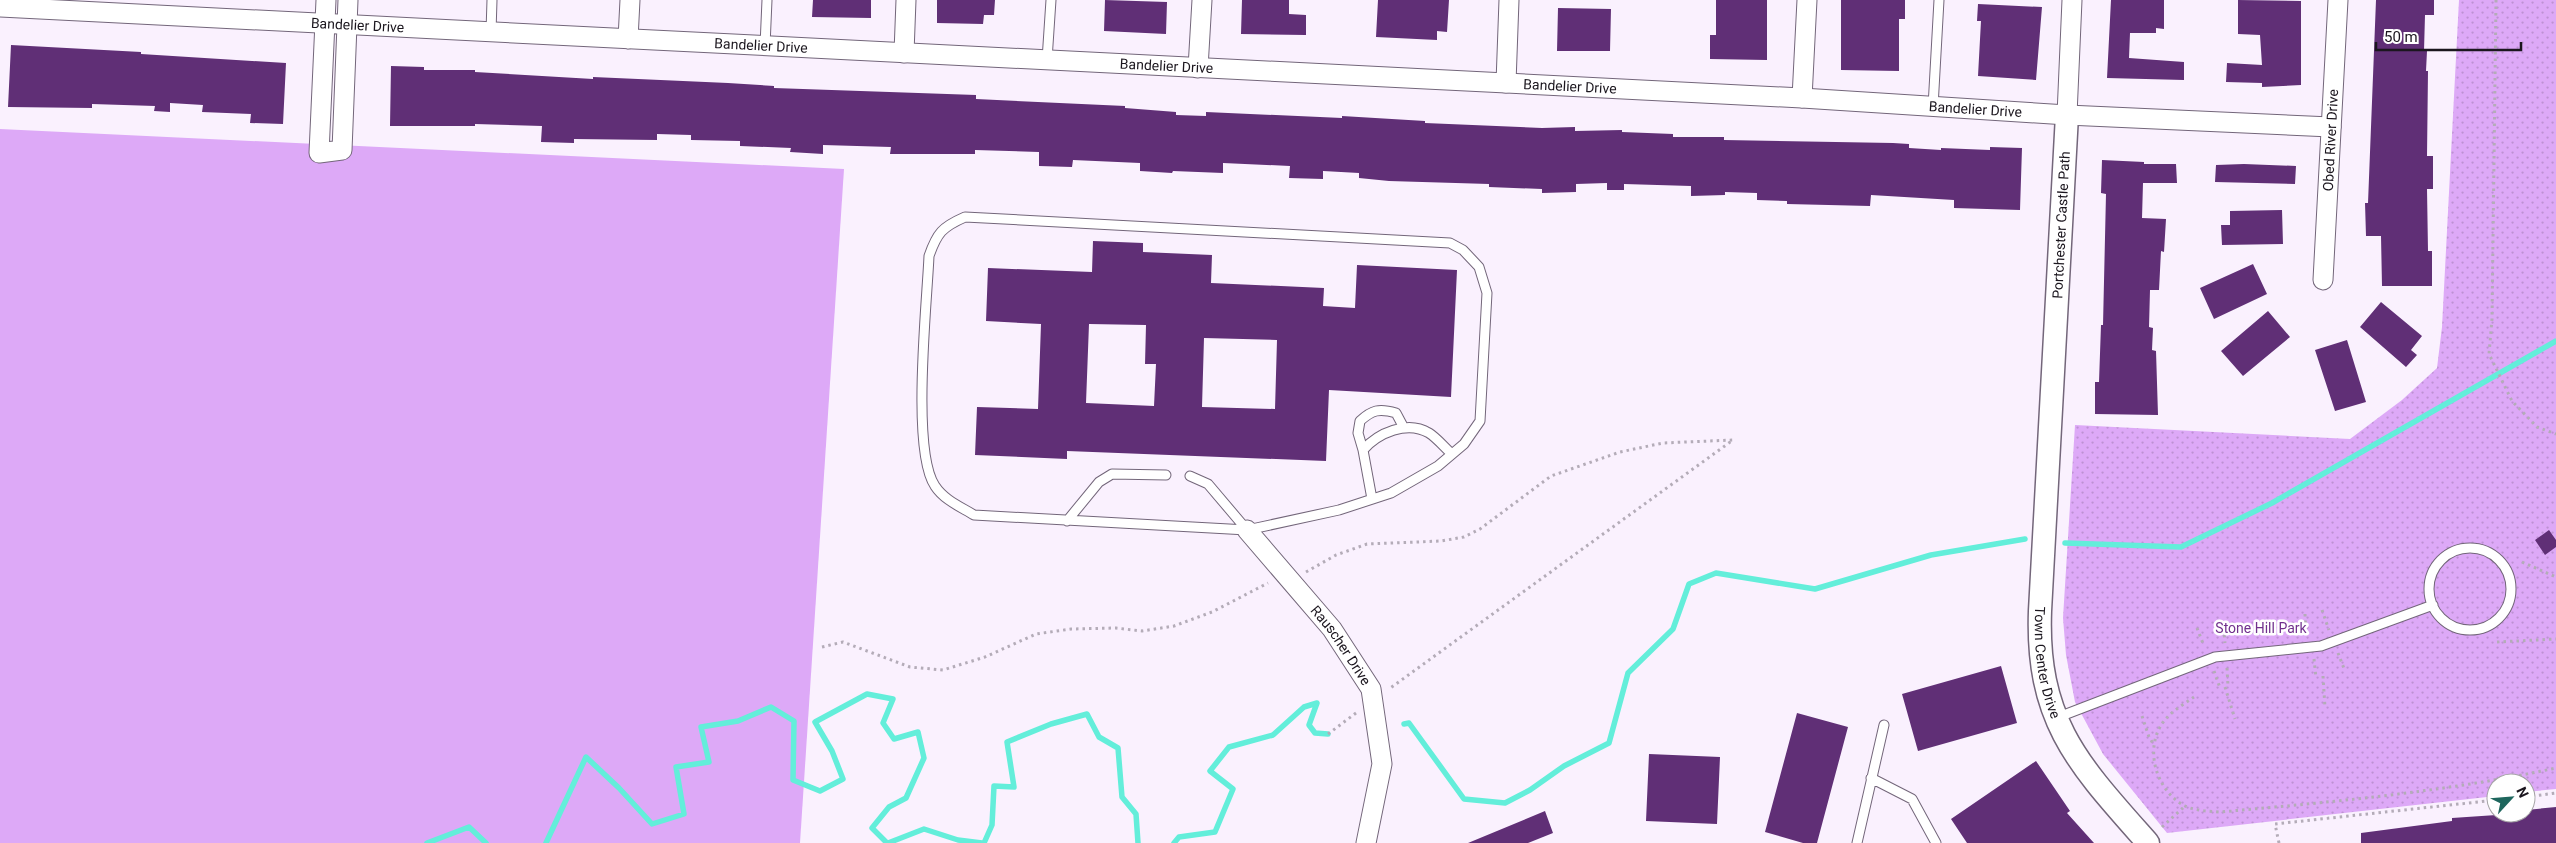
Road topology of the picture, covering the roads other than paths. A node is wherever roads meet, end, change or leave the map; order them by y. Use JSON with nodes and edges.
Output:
{"nodes":[{"id":1,"x":326,"y":0,"type":"edge"},
{"id":2,"x":348,"y":0,"type":"edge"},
{"id":3,"x":492,"y":0,"type":"edge"},
{"id":4,"x":630,"y":0,"type":"edge"},
{"id":5,"x":767,"y":0,"type":"edge"},
{"id":6,"x":906,"y":0,"type":"edge"},
{"id":7,"x":1050,"y":0,"type":"edge"},
{"id":8,"x":1202,"y":0,"type":"edge"},
{"id":9,"x":1509,"y":0,"type":"edge"},
{"id":10,"x":1807,"y":0,"type":"edge"},
{"id":11,"x":1939,"y":0,"type":"edge"},
{"id":12,"x":2072,"y":0,"type":"edge"},
{"id":13,"x":2338,"y":0,"type":"edge"},
{"id":14,"x":41,"y":4,"type":"edge"},
{"id":15,"x":0,"y":7,"type":"edge"},
{"id":16,"x":325,"y":23,"type":"junction"},
{"id":17,"x":347,"y":24,"type":"junction"},
{"id":18,"x":491,"y":32,"type":"junction"},
{"id":19,"x":628,"y":39,"type":"junction"},
{"id":20,"x":765,"y":46,"type":"junction"},
{"id":21,"x":904,"y":53,"type":"junction"},
{"id":22,"x":1047,"y":60,"type":"junction"},
{"id":23,"x":1198,"y":68,"type":"junction"},
{"id":24,"x":1506,"y":83,"type":"junction"},
{"id":25,"x":1802,"y":98,"type":"junction"},
{"id":26,"x":1933,"y":107,"type":"junction"},
{"id":27,"x":2067,"y":115,"type":"junction"},
{"id":28,"x":2331,"y":127,"type":"junction"},
{"id":29,"x":2323,"y":280,"type":"dead end"},
{"id":30,"x":1404,"y":428,"type":"junction"},
{"id":31,"x":1363,"y":450,"type":"junction"},
{"id":32,"x":2050,"y":450,"type":"joint"},
{"id":33,"x":1452,"y":454,"type":"junction"},
{"id":34,"x":1166,"y":475,"type":"dead end"},
{"id":35,"x":1190,"y":476,"type":"dead end"},
{"id":36,"x":1372,"y":499,"type":"junction"},
{"id":37,"x":1067,"y":521,"type":"junction"},
{"id":38,"x":1247,"y":530,"type":"junction"},
{"id":39,"x":2432,"y":605,"type":"junction"},
{"id":40,"x":2056,"y":718,"type":"junction"},
{"id":41,"x":1884,"y":725,"type":"dead end"},
{"id":42,"x":1871,"y":778,"type":"junction"},
{"id":43,"x":2154,"y":836,"type":"edge"},
{"id":44,"x":1366,"y":843,"type":"edge"},
{"id":45,"x":1857,"y":843,"type":"edge"},
{"id":46,"x":1936,"y":843,"type":"edge"}],
"edges":[{"from":1,"to":16,"type":"street"},
{"from":2,"to":17,"type":"street"},
{"from":3,"to":18,"type":"lane"},
{"from":4,"to":19,"type":"street"},
{"from":5,"to":20,"type":"lane"},
{"from":6,"to":21,"type":"street"},
{"from":7,"to":22,"type":"lane"},
{"from":8,"to":23,"type":"street"},
{"from":9,"to":24,"type":"street"},
{"from":10,"to":25,"type":"street"},
{"from":11,"to":26,"type":"lane"},
{"from":12,"to":27,"type":"street","name":"Portchester Castle Path"},
{"from":13,"to":28,"type":"street","name":"Obed River Drive"},
{"from":14,"to":15,"type":"street","name":"Bandelier Drive"},
{"from":14,"to":16,"type":"street","name":"Bandelier Drive"},
{"from":16,"to":17,"type":"street","name":"Bandelier Drive"},
{"from":16,"to":17,"type":"street"},
{"from":17,"to":18,"type":"street","name":"Bandelier Drive"},
{"from":18,"to":19,"type":"street","name":"Bandelier Drive"},
{"from":19,"to":20,"type":"street","name":"Bandelier Drive"},
{"from":20,"to":21,"type":"street","name":"Bandelier Drive"},
{"from":21,"to":22,"type":"street","name":"Bandelier Drive"},
{"from":22,"to":23,"type":"street","name":"Bandelier Drive"},
{"from":23,"to":24,"type":"street","name":"Bandelier Drive"},
{"from":24,"to":25,"type":"street","name":"Bandelier Drive"},
{"from":25,"to":26,"type":"street","name":"Bandelier Drive"},
{"from":26,"to":27,"type":"street","name":"Bandelier Drive"},
{"from":27,"to":28,"type":"street","name":"Bandelier Drive"},
{"from":27,"to":32,"type":"street","name":"Portchester Castle Path"},
{"from":28,"to":29,"type":"street","name":"Obed River Drive"},
{"from":30,"to":31,"type":"lane"},
{"from":30,"to":31,"type":"lane"},
{"from":30,"to":33,"type":"lane"},
{"from":31,"to":36,"type":"lane"},
{"from":32,"to":40,"type":"street","name":"Town Center Drive"},
{"from":33,"to":36,"type":"lane"},
{"from":33,"to":37,"type":"lane"},
{"from":34,"to":37,"type":"lane"},
{"from":35,"to":38,"type":"lane"},
{"from":36,"to":38,"type":"lane"},
{"from":37,"to":38,"type":"lane"},
{"from":38,"to":44,"type":"street","name":"Rauscher Drive"},
{"from":39,"to":39,"type":"lane"},
{"from":39,"to":40,"type":"lane"},
{"from":40,"to":43,"type":"street","name":"Town Center Drive"},
{"from":41,"to":42,"type":"lane"},
{"from":42,"to":45,"type":"lane"},
{"from":42,"to":46,"type":"lane"}]}
